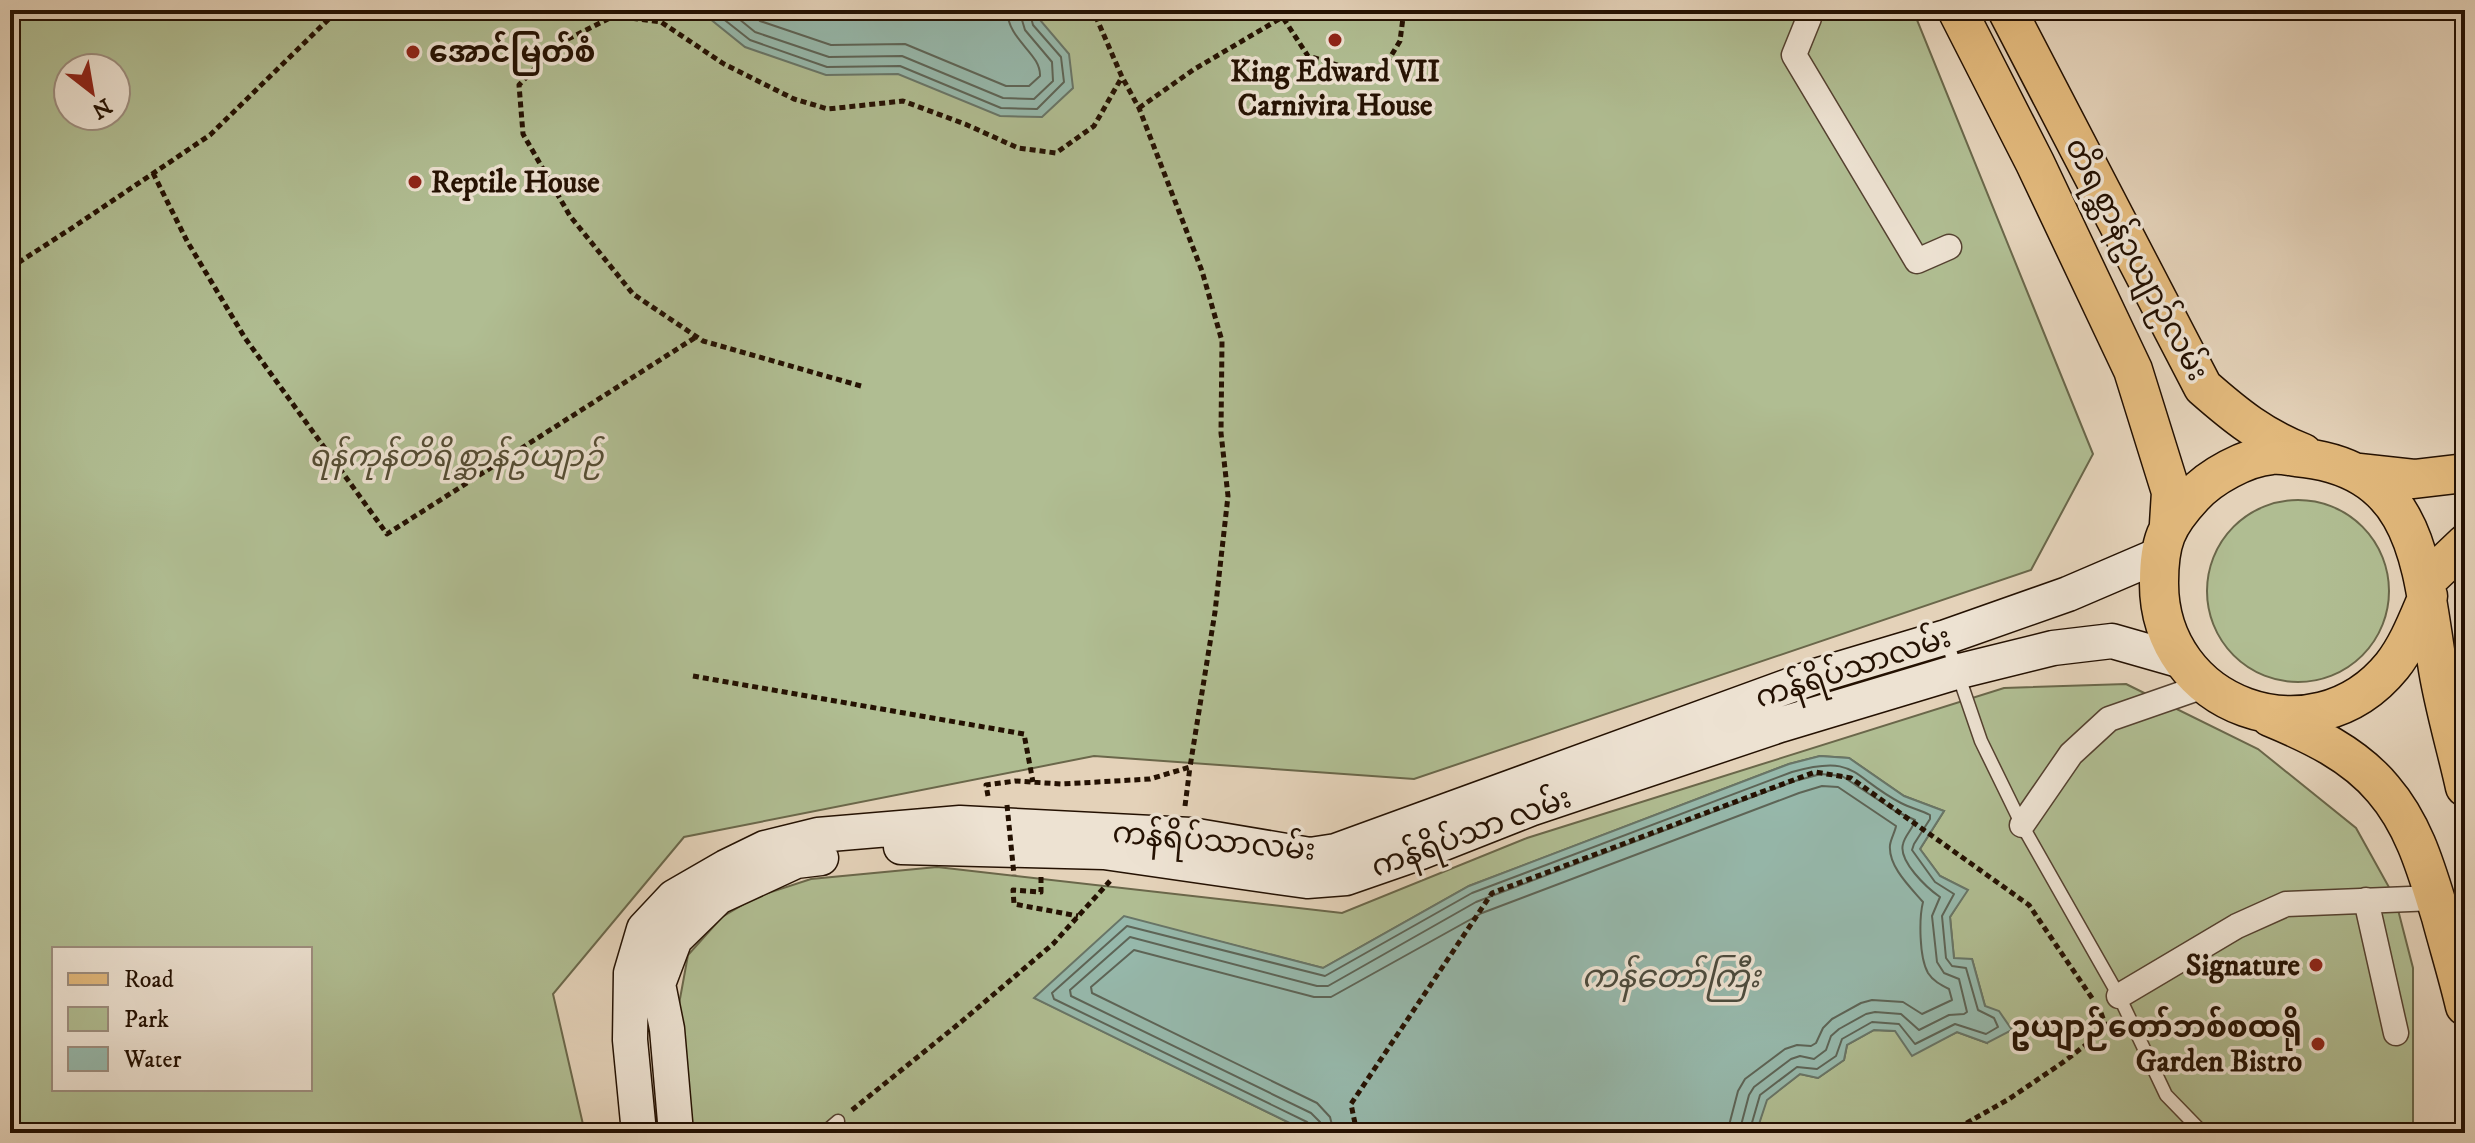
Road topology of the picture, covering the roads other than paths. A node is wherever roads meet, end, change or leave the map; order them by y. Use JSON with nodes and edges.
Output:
{"nodes":[{"id":1,"x":1804,"y":10,"type":"edge"},
{"id":2,"x":1957,"y":10,"type":"edge"},
{"id":3,"x":2007,"y":10,"type":"edge"},
{"id":4,"x":1949,"y":247,"type":"dead end"},
{"id":5,"x":2317,"y":459,"type":"junction"},
{"id":6,"x":2359,"y":473,"type":"junction"},
{"id":7,"x":2465,"y":473,"type":"edge"},
{"id":8,"x":2164,"y":540,"type":"junction"},
{"id":9,"x":2465,"y":544,"type":"edge"},
{"id":10,"x":2426,"y":589,"type":"junction"},
{"id":11,"x":1946,"y":637,"type":"junction"},
{"id":12,"x":1956,"y":672,"type":"junction"},
{"id":13,"x":2193,"y":674,"type":"junction"},
{"id":14,"x":2264,"y":714,"type":"junction"},
{"id":15,"x":2465,"y":787,"type":"edge"},
{"id":16,"x":2022,"y":825,"type":"junction"},
{"id":17,"x":1178,"y":848,"type":"junction"},
{"id":18,"x":2435,"y":898,"type":"junction"},
{"id":19,"x":2366,"y":900,"type":"junction"},
{"id":20,"x":2125,"y":1006,"type":"junction"},
{"id":21,"x":2465,"y":1006,"type":"edge"},
{"id":22,"x":2396,"y":1033,"type":"dead end"},
{"id":23,"x":838,"y":1121,"type":"road end"},
{"id":24,"x":639,"y":1133,"type":"edge"},
{"id":25,"x":676,"y":1133,"type":"edge"},
{"id":26,"x":824,"y":1133,"type":"edge"},
{"id":27,"x":2203,"y":1133,"type":"edge"}],
"edges":[{"from":1,"to":4,"type":"street"},
{"from":2,"to":8,"type":"main road","name":"တိရစ္ဆာန်ဥယျာဉ်လမ်း"},
{"from":3,"to":5,"type":"main road","name":"တိရစ္ဆာန်ဥယျာဉ်လမ်း"},
{"from":5,"to":6,"type":"main road"},
{"from":5,"to":8,"type":"main road"},
{"from":6,"to":7,"type":"main road"},
{"from":6,"to":10,"type":"main road"},
{"from":8,"to":11,"type":"main road","name":"ကန်ရိပ်သာလမ်း"},
{"from":8,"to":13,"type":"main road"},
{"from":9,"to":10,"type":"main road"},
{"from":10,"to":14,"type":"main road"},
{"from":10,"to":15,"type":"main road"},
{"from":11,"to":12,"type":"lane"},
{"from":11,"to":17,"type":"main road","name":"ကန်ရိပ်သာလမ်း"},
{"from":12,"to":13,"type":"main road","name":"ကန်ရိပ်သာ လမ်း"},
{"from":12,"to":16,"type":"lane"},
{"from":12,"to":17,"type":"main road","name":"ကန်ရိပ်သာ လမ်း"},
{"from":13,"to":14,"type":"main road"},
{"from":13,"to":16,"type":"street"},
{"from":14,"to":18,"type":"main road"},
{"from":16,"to":20,"type":"lane"},
{"from":17,"to":24,"type":"main road","name":"ကန်ရိပ်သာလမ်း"},
{"from":17,"to":25,"type":"main road","name":"ကန်ရိပ်သာ လမ်း"},
{"from":18,"to":19,"type":"street"},
{"from":18,"to":21,"type":"main road"},
{"from":19,"to":20,"type":"street"},
{"from":19,"to":22,"type":"street"},
{"from":20,"to":27,"type":"lane"},
{"from":23,"to":26,"type":"lane"}]}
